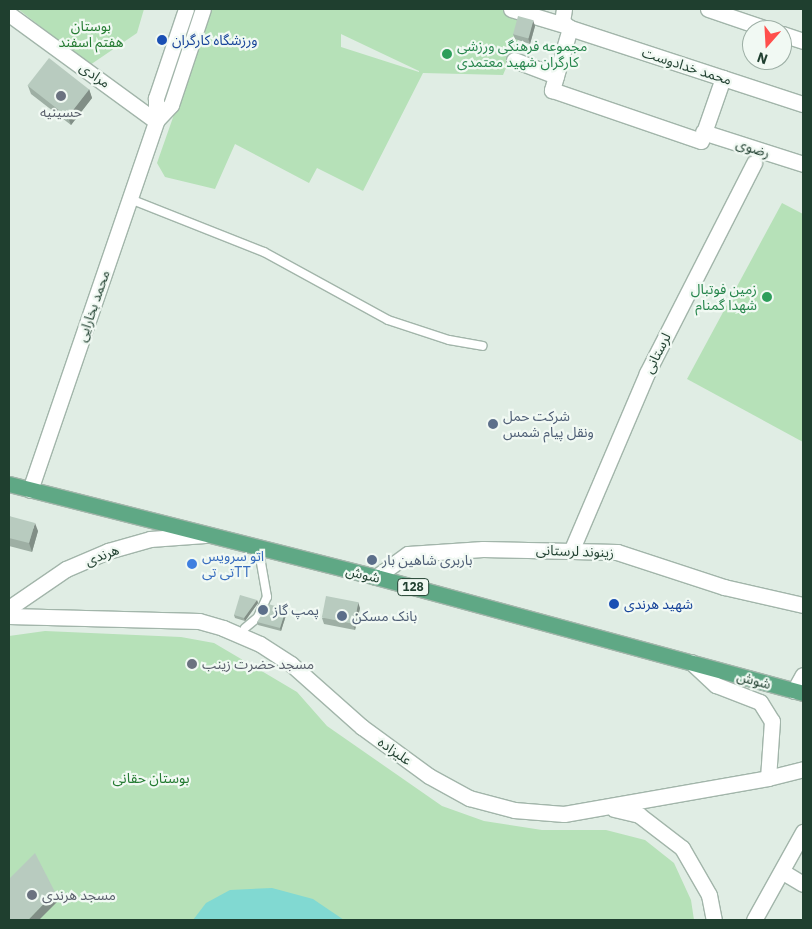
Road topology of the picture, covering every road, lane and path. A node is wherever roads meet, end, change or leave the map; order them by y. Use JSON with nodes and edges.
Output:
{"nodes":[{"id":1,"x":186,"y":9,"type":"edge"},
{"id":2,"x":203,"y":9,"type":"edge"},
{"id":3,"x":511,"y":9,"type":"edge"},
{"id":4,"x":564,"y":9,"type":"edge"},
{"id":5,"x":708,"y":9,"type":"edge"},
{"id":6,"x":9,"y":14,"type":"edge"},
{"id":7,"x":742,"y":21,"type":"edge"},
{"id":8,"x":567,"y":26,"type":"junction"},
{"id":9,"x":514,"y":60,"type":"dead end"},
{"id":10,"x":723,"y":78,"type":"junction"},
{"id":11,"x":554,"y":83,"type":"junction"},
{"id":12,"x":803,"y":104,"type":"edge"},
{"id":13,"x":156,"y":121,"type":"junction"},
{"id":14,"x":703,"y":132,"type":"junction"},
{"id":15,"x":754,"y":163,"type":"dead end"},
{"id":16,"x":803,"y":164,"type":"edge"},
{"id":17,"x":130,"y":199,"type":"junction"},
{"id":18,"x":482,"y":346,"type":"dead end"},
{"id":19,"x":9,"y":484,"type":"edge"},
{"id":20,"x":30,"y":490,"type":"junction"},
{"id":21,"x":206,"y":535,"type":"junction"},
{"id":22,"x":254,"y":547,"type":"junction"},
{"id":23,"x":572,"y":549,"type":"junction"},
{"id":24,"x":376,"y":577,"type":"junction"},
{"id":25,"x":803,"y":605,"type":"edge"},
{"id":26,"x":9,"y":608,"type":"edge"},
{"id":27,"x":9,"y":616,"type":"edge"},
{"id":28,"x":245,"y":628,"type":"dead end"},
{"id":29,"x":691,"y":662,"type":"junction"},
{"id":30,"x":803,"y":675,"type":"edge"},
{"id":31,"x":799,"y":692,"type":"edge"},
{"id":32,"x":803,"y":768,"type":"edge"},
{"id":33,"x":768,"y":778,"type":"junction"},
{"id":34,"x":608,"y":807,"type":"junction"},
{"id":35,"x":802,"y":840,"type":"edge"},
{"id":36,"x":783,"y":872,"type":"junction"},
{"id":37,"x":803,"y":884,"type":"edge"},
{"id":38,"x":714,"y":920,"type":"edge"},
{"id":39,"x":755,"y":920,"type":"edge"}],
"edges":[{"from":1,"to":13,"type":"street","name":"محمد بخارایی"},
{"from":2,"to":13,"type":"street","name":"محمد بخارایی"},
{"from":3,"to":8,"type":"street","name":"محمد خدادوست"},
{"from":4,"to":8,"type":"street"},
{"from":5,"to":7,"type":"street"},
{"from":6,"to":13,"type":"street","name":"مرادی"},
{"from":8,"to":10,"type":"street","name":"محمد خدادوست"},
{"from":8,"to":11,"type":"street"},
{"from":9,"to":11,"type":"street"},
{"from":10,"to":12,"type":"street","name":"محمد خدادوست"},
{"from":10,"to":14,"type":"street"},
{"from":11,"to":14,"type":"street"},
{"from":13,"to":17,"type":"street","name":"محمد بخارایی"},
{"from":14,"to":16,"type":"street","name":"رضوی"},
{"from":15,"to":23,"type":"street","name":"لرستانی"},
{"from":17,"to":18,"type":"lane"},
{"from":17,"to":20,"type":"street","name":"محمد بخارایی"},
{"from":19,"to":20,"type":"main road","name":"شوش","number":"128"},
{"from":20,"to":21,"type":"main road","name":"شوش","number":"128"},
{"from":21,"to":22,"type":"main road","name":"شوش","number":"128"},
{"from":21,"to":26,"type":"street","name":"هرندی"},
{"from":22,"to":24,"type":"main road","name":"شوش","number":"128"},
{"from":22,"to":28,"type":"lane"},
{"from":23,"to":24,"type":"street","name":"زینوند لرستانی"},
{"from":23,"to":25,"type":"street","name":"زینوند لرستانی"},
{"from":24,"to":29,"type":"main road","name":"شوش","number":"128"},
{"from":27,"to":34,"type":"street","name":"علیزاده"},
{"from":29,"to":31,"type":"main road","name":"شوش","number":"128"},
{"from":29,"to":33,"type":"street"},
{"from":30,"to":31,"type":"street"},
{"from":32,"to":33,"type":"street","name":"علیزاده"},
{"from":33,"to":34,"type":"street","name":"علیزاده"},
{"from":34,"to":38,"type":"street"},
{"from":35,"to":36,"type":"street"},
{"from":36,"to":37,"type":"street"},
{"from":36,"to":39,"type":"street"}]}
